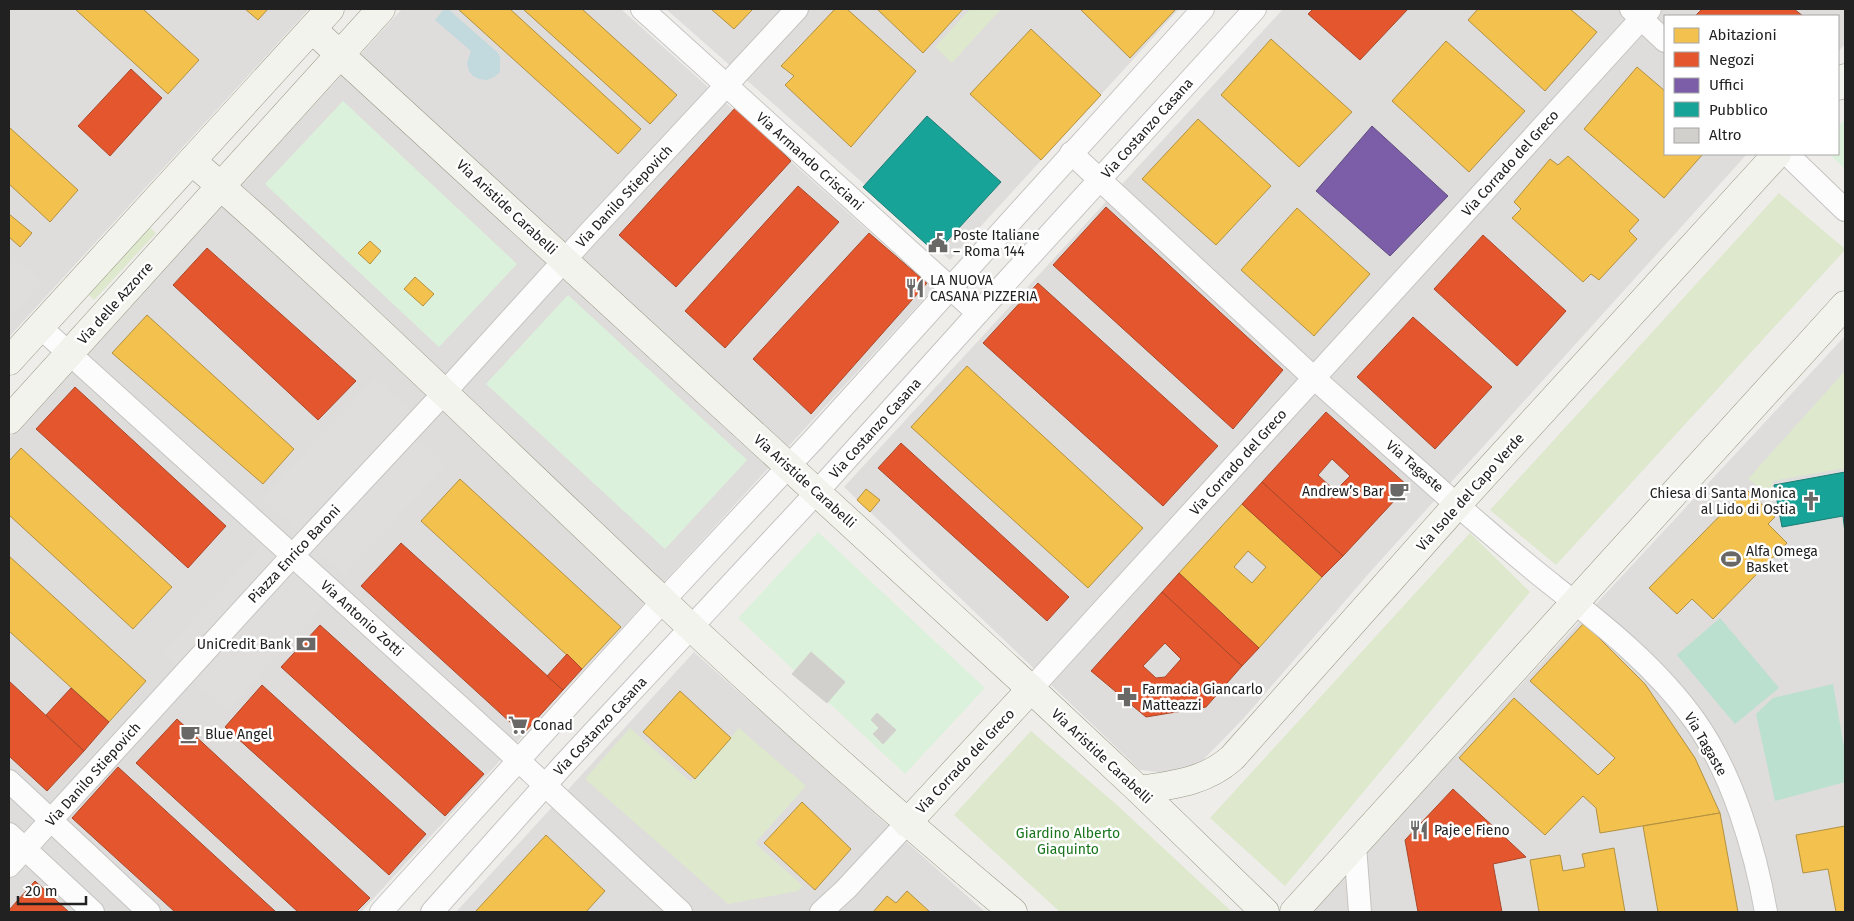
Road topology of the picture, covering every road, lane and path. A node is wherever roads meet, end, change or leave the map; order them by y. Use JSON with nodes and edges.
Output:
{"nodes":[{"id":1,"x":330,"y":9,"type":"edge"},
{"id":2,"x":381,"y":9,"type":"edge"},
{"id":3,"x":642,"y":9,"type":"edge"},
{"id":4,"x":797,"y":9,"type":"edge"},
{"id":5,"x":1203,"y":9,"type":"edge"},
{"id":6,"x":1255,"y":9,"type":"edge"},
{"id":7,"x":1641,"y":12,"type":"edge"},
{"id":8,"x":312,"y":29,"type":"junction"},
{"id":9,"x":1664,"y":40,"type":"edge"},
{"id":10,"x":341,"y":54,"type":"junction"},
{"id":11,"x":726,"y":86,"type":"junction"},
{"id":12,"x":1071,"y":153,"type":"junction"},
{"id":13,"x":1776,"y":155,"type":"edge"},
{"id":14,"x":1788,"y":155,"type":"edge"},
{"id":15,"x":192,"y":160,"type":"junction"},
{"id":16,"x":1100,"y":180,"type":"junction"},
{"id":17,"x":221,"y":186,"type":"junction"},
{"id":18,"x":1845,"y":210,"type":"edge"},
{"id":19,"x":565,"y":260,"type":"junction"},
{"id":20,"x":949,"y":288,"type":"junction"},
{"id":21,"x":1845,"y":305,"type":"edge"},
{"id":22,"x":978,"y":313,"type":"junction"},
{"id":23,"x":40,"y":327,"type":"junction"},
{"id":24,"x":70,"y":353,"type":"junction"},
{"id":25,"x":9,"y":361,"type":"edge"},
{"id":26,"x":1314,"y":378,"type":"junction"},
{"id":27,"x":444,"y":393,"type":"junction"},
{"id":28,"x":9,"y":420,"type":"edge"},
{"id":29,"x":412,"y":428,"type":"joint"},
{"id":30,"x":788,"y":467,"type":"junction"},
{"id":31,"x":817,"y":492,"type":"junction"},
{"id":32,"x":1458,"y":504,"type":"junction"},
{"id":33,"x":293,"y":555,"type":"junction"},
{"id":34,"x":664,"y":601,"type":"junction"},
{"id":35,"x":1575,"y":602,"type":"junction"},
{"id":36,"x":691,"y":627,"type":"junction"},
{"id":37,"x":177,"y":681,"type":"joint"},
{"id":38,"x":1032,"y":689,"type":"junction"},
{"id":39,"x":520,"y":761,"type":"junction"},
{"id":40,"x":9,"y":781,"type":"edge"},
{"id":41,"x":545,"y":785,"type":"junction"},
{"id":42,"x":1139,"y":790,"type":"junction"},
{"id":43,"x":51,"y":821,"type":"junction"},
{"id":44,"x":907,"y":823,"type":"junction"},
{"id":45,"x":17,"y":842,"type":"edge"},
{"id":46,"x":1355,"y":846,"type":"junction"},
{"id":47,"x":9,"y":866,"type":"edge"},
{"id":48,"x":93,"y":912,"type":"edge"},
{"id":49,"x":149,"y":912,"type":"edge"},
{"id":50,"x":381,"y":912,"type":"edge"},
{"id":51,"x":432,"y":912,"type":"edge"},
{"id":52,"x":681,"y":912,"type":"edge"},
{"id":53,"x":821,"y":912,"type":"edge"},
{"id":54,"x":1013,"y":912,"type":"edge"},
{"id":55,"x":1265,"y":912,"type":"edge"},
{"id":56,"x":1294,"y":912,"type":"edge"},
{"id":57,"x":1360,"y":912,"type":"edge"},
{"id":58,"x":1766,"y":912,"type":"edge"}],
"edges":[{"from":1,"to":8,"type":"street"},
{"from":2,"to":10,"type":"street","name":"Via delle Azzorre"},
{"from":3,"to":11,"type":"street","name":"Via Armando Crisciani"},
{"from":4,"to":11,"type":"street","name":"Via Danilo Stiepovich"},
{"from":5,"to":12,"type":"street"},
{"from":6,"to":16,"type":"street","name":"Via Costanzo Casana"},
{"from":7,"to":9,"type":"street"},
{"from":7,"to":26,"type":"street","name":"Via Corrado del Greco"},
{"from":8,"to":10,"type":"street"},
{"from":8,"to":15,"type":"street"},
{"from":10,"to":17,"type":"street","name":"Via delle Azzorre"},
{"from":10,"to":19,"type":"street","name":"Via Aristide Carabelli"},
{"from":11,"to":19,"type":"street","name":"Via Danilo Stiepovich"},
{"from":11,"to":20,"type":"street","name":"Via Armando Crisciani"},
{"from":12,"to":16,"type":"street","name":"Via Tagaste"},
{"from":12,"to":20,"type":"street"},
{"from":13,"to":32,"type":"street","name":"Via Isole del Capo Verde"},
{"from":14,"to":18,"type":"street"},
{"from":15,"to":17,"type":"street"},
{"from":15,"to":23,"type":"street"},
{"from":16,"to":22,"type":"street","name":"Via Costanzo Casana"},
{"from":16,"to":26,"type":"street","name":"Via Tagaste"},
{"from":17,"to":24,"type":"street","name":"Via delle Azzorre"},
{"from":17,"to":27,"type":"street"},
{"from":19,"to":27,"type":"street","name":"Via Danilo Stiepovich"},
{"from":19,"to":30,"type":"street","name":"Via Aristide Carabelli"},
{"from":20,"to":22,"type":"street","name":"Via Armando Crisciani"},
{"from":20,"to":30,"type":"street"},
{"from":21,"to":35,"type":"street"},
{"from":22,"to":31,"type":"street","name":"Via Costanzo Casana"},
{"from":23,"to":24,"type":"street","name":"Via Antonio Zotti"},
{"from":23,"to":25,"type":"street"},
{"from":24,"to":28,"type":"street","name":"Via delle Azzorre"},
{"from":24,"to":33,"type":"street","name":"Via Antonio Zotti"},
{"from":26,"to":32,"type":"street","name":"Via Tagaste"},
{"from":26,"to":38,"type":"street","name":"Via Corrado del Greco"},
{"from":27,"to":29,"type":"street","name":"Via Danilo Stiepovich"},
{"from":27,"to":34,"type":"street"},
{"from":29,"to":33,"type":"street","name":"Piazza Enrico Baroni"},
{"from":30,"to":31,"type":"street","name":"Via Aristide Carabelli"},
{"from":30,"to":34,"type":"street"},
{"from":31,"to":36,"type":"street","name":"Via Costanzo Casana"},
{"from":31,"to":38,"type":"street","name":"Via Aristide Carabelli"},
{"from":32,"to":35,"type":"street","name":"Via Tagaste"},
{"from":32,"to":42,"type":"street","name":"Via Isole del Capo Verde"},
{"from":33,"to":37,"type":"street","name":"Piazza Enrico Baroni"},
{"from":33,"to":39,"type":"street","name":"Via Antonio Zotti"},
{"from":34,"to":36,"type":"street"},
{"from":34,"to":39,"type":"street"},
{"from":35,"to":46,"type":"street"},
{"from":35,"to":58,"type":"street","name":"Via Tagaste"},
{"from":36,"to":41,"type":"street","name":"Via Costanzo Casana"},
{"from":36,"to":44,"type":"street"},
{"from":37,"to":43,"type":"street","name":"Via Danilo Stiepovich"},
{"from":38,"to":42,"type":"street","name":"Via Aristide Carabelli"},
{"from":38,"to":44,"type":"street","name":"Via Corrado del Greco"},
{"from":39,"to":41,"type":"street","name":"Via Antonio Zotti"},
{"from":39,"to":50,"type":"street"},
{"from":40,"to":43,"type":"street"},
{"from":41,"to":51,"type":"street","name":"Via Costanzo Casana"},
{"from":41,"to":52,"type":"street","name":"Via Antonio Zotti"},
{"from":42,"to":55,"type":"street","name":"Via Aristide Carabelli"},
{"from":43,"to":45,"type":"street","name":"Via Danilo Stiepovich"},
{"from":43,"to":49,"type":"street"},
{"from":44,"to":53,"type":"street","name":"Via Corrado del Greco"},
{"from":44,"to":54,"type":"street"},
{"from":45,"to":47,"type":"street","name":"Via Danilo Stiepovich"},
{"from":45,"to":48,"type":"street"},
{"from":46,"to":56,"type":"street"},
{"from":46,"to":57,"type":"street"}]}
